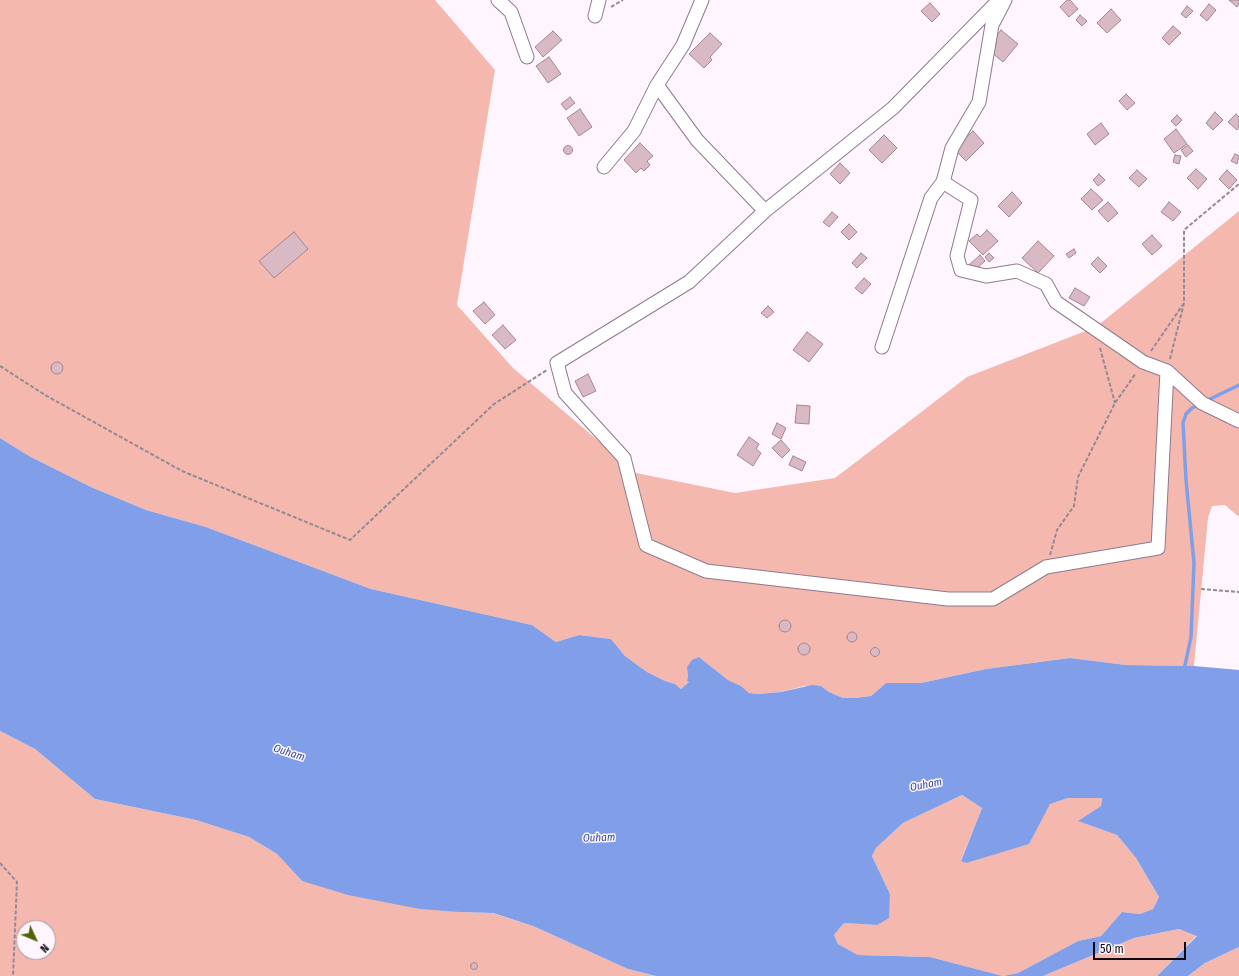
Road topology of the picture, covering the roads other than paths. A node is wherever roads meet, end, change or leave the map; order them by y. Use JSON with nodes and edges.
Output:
{"nodes":[{"id":1,"x":498,"y":0,"type":"edge"},
{"id":2,"x":599,"y":0,"type":"edge"},
{"id":3,"x":702,"y":0,"type":"edge"},
{"id":4,"x":999,"y":0,"type":"edge"},
{"id":5,"x":1005,"y":0,"type":"edge"},
{"id":6,"x":595,"y":16,"type":"dead end"},
{"id":7,"x":527,"y":57,"type":"dead end"},
{"id":8,"x":657,"y":85,"type":"junction"},
{"id":9,"x":604,"y":167,"type":"dead end"},
{"id":10,"x":943,"y":182,"type":"junction"},
{"id":11,"x":765,"y":211,"type":"junction"},
{"id":12,"x":882,"y":347,"type":"dead end"},
{"id":13,"x":1167,"y":371,"type":"junction"},
{"id":14,"x":1239,"y":421,"type":"edge"}],
"edges":[{"from":1,"to":7,"type":"street"},
{"from":2,"to":6,"type":"street"},
{"from":3,"to":8,"type":"street"},
{"from":4,"to":11,"type":"street"},
{"from":5,"to":10,"type":"street"},
{"from":8,"to":9,"type":"street"},
{"from":8,"to":11,"type":"street"},
{"from":10,"to":12,"type":"street"},
{"from":10,"to":13,"type":"street"},
{"from":11,"to":13,"type":"street"},
{"from":13,"to":14,"type":"street"}]}
